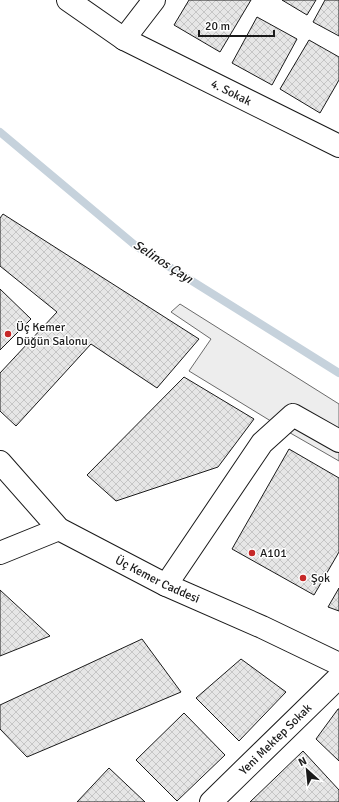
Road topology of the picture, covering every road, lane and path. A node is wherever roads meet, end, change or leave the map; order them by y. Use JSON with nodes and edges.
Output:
{"nodes":[{"id":1,"x":68,"y":0,"type":"edge"},
{"id":2,"x":154,"y":0,"type":"edge"},
{"id":3,"x":124,"y":39,"type":"junction"},
{"id":4,"x":339,"y":146,"type":"edge"},
{"id":5,"x":339,"y":441,"type":"edge"},
{"id":6,"x":0,"y":462,"type":"edge"},
{"id":7,"x":59,"y":529,"type":"junction"},
{"id":8,"x":0,"y":553,"type":"edge"},
{"id":9,"x":166,"y":585,"type":"junction"},
{"id":10,"x":339,"y":664,"type":"edge"},
{"id":11,"x":339,"y":677,"type":"edge"},
{"id":12,"x":211,"y":802,"type":"edge"}],
"edges":[{"from":1,"to":3,"type":"street","name":"4. Sokak"},
{"from":2,"to":3,"type":"street"},
{"from":3,"to":4,"type":"street","name":"4. Sokak"},
{"from":5,"to":9,"type":"street"},
{"from":6,"to":7,"type":"street","name":"Üç Kemer Caddesi"},
{"from":7,"to":8,"type":"street"},
{"from":7,"to":9,"type":"street","name":"Üç Kemer Caddesi"},
{"from":9,"to":10,"type":"street","name":"Üç Kemer Caddesi"},
{"from":11,"to":12,"type":"street","name":"Yeni Mektep Sokak"}]}
